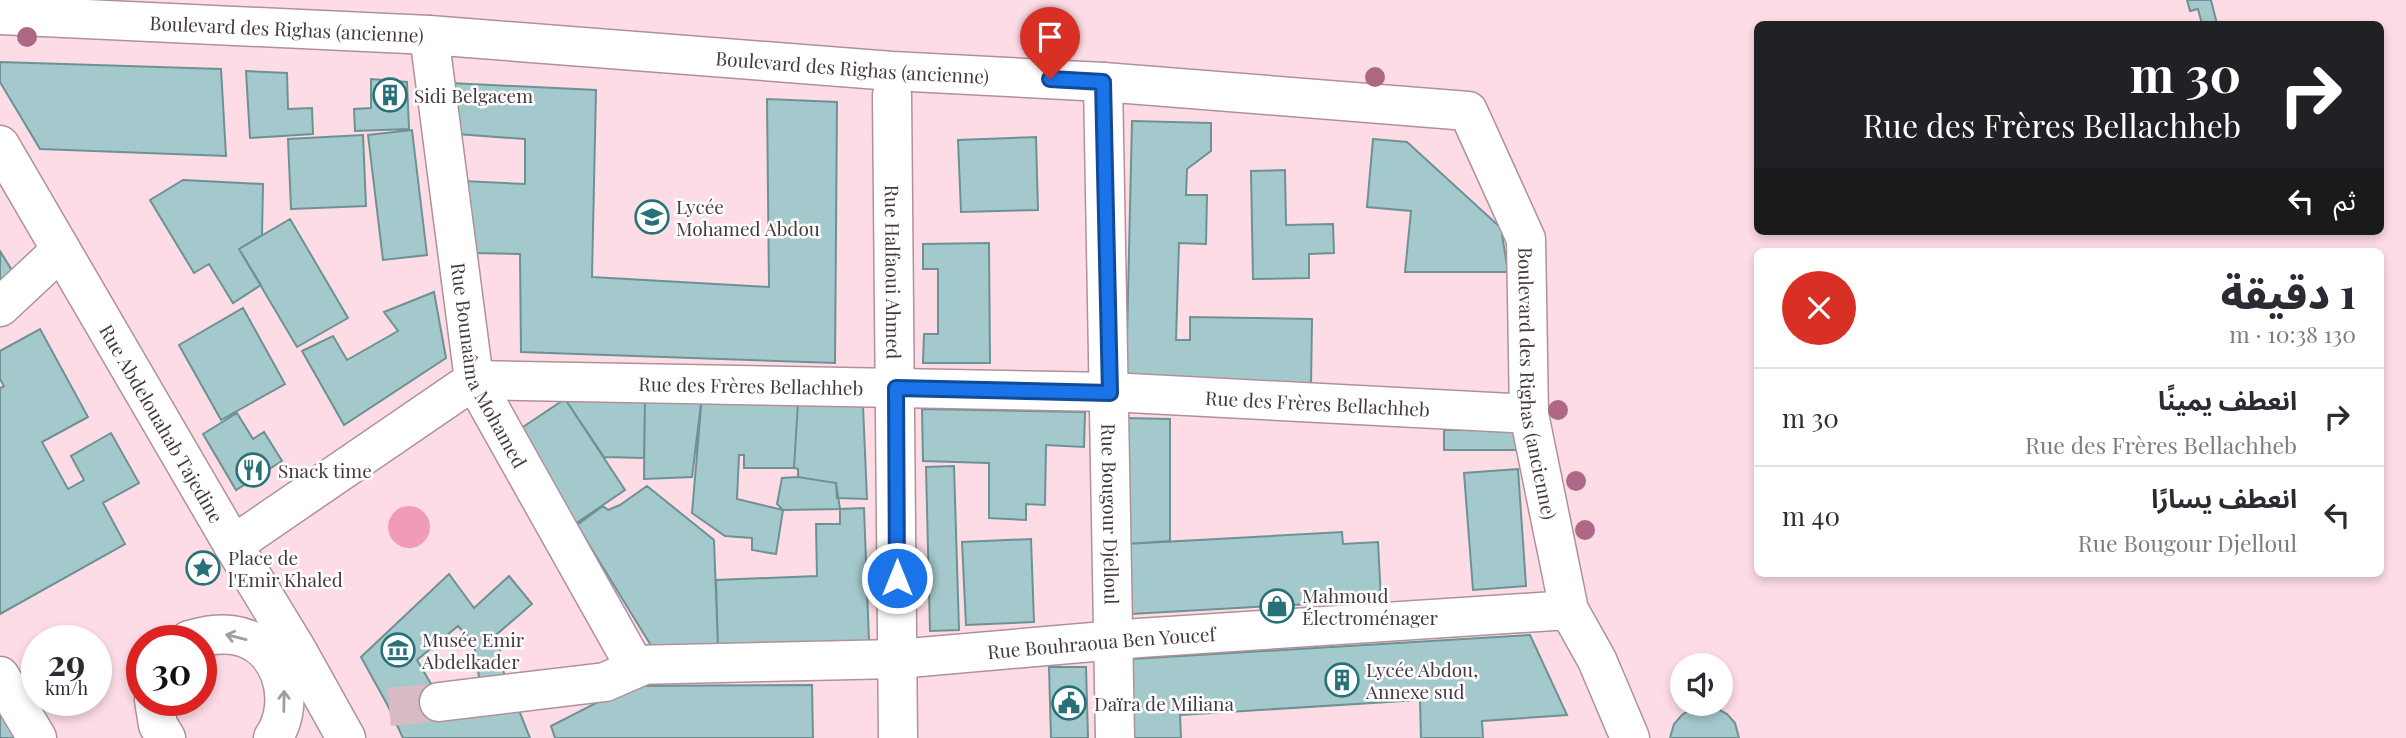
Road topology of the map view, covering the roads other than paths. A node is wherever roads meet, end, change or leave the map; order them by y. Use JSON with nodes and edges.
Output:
{"nodes":[{"id":1,"x":0,"y":15,"type":"edge"},
{"id":2,"x":429,"y":35,"type":"junction"},
{"id":3,"x":1103,"y":82,"type":"junction"},
{"id":4,"x":892,"y":95,"type":"dead end"},
{"id":5,"x":0,"y":145,"type":"edge"},
{"id":6,"x":61,"y":250,"type":"junction"},
{"id":7,"x":0,"y":307,"type":"edge"},
{"id":8,"x":474,"y":380,"type":"junction"},
{"id":9,"x":896,"y":388,"type":"junction"},
{"id":10,"x":1110,"y":393,"type":"junction"},
{"id":11,"x":1529,"y":414,"type":"junction"},
{"id":12,"x":233,"y":545,"type":"junction"},
{"id":13,"x":1569,"y":610,"type":"junction"},
{"id":14,"x":217,"y":634,"type":"edge"},
{"id":15,"x":1115,"y":640,"type":"junction"},
{"id":16,"x":286,"y":656,"type":"junction"},
{"id":17,"x":897,"y":659,"type":"junction"},
{"id":18,"x":639,"y":665,"type":"junction"},
{"id":19,"x":0,"y":676,"type":"edge"},
{"id":20,"x":439,"y":702,"type":"tunnel mouth"},
{"id":21,"x":37,"y":738,"type":"edge"},
{"id":22,"x":273,"y":738,"type":"edge"},
{"id":23,"x":346,"y":738,"type":"edge"},
{"id":24,"x":898,"y":738,"type":"edge"},
{"id":25,"x":1115,"y":738,"type":"edge"},
{"id":26,"x":1630,"y":738,"type":"edge"}],
"edges":[{"from":1,"to":2,"type":"street","name":"Boulevard des Righas (ancienne)"},
{"from":2,"to":3,"type":"street","name":"Boulevard des Righas (ancienne)"},
{"from":2,"to":8,"type":"street","name":"Rue Bounaâma Mohamed"},
{"from":3,"to":10,"type":"street","name":"Rue Bougour Djelloul"},
{"from":3,"to":11,"type":"street","name":"Boulevard des Righas (ancienne)"},
{"from":4,"to":9,"type":"street","name":"Rue Halfaoui Ahmed"},
{"from":5,"to":6,"type":"street","name":"Rue Abdelouahab Tajedine"},
{"from":6,"to":7,"type":"street"},
{"from":6,"to":12,"type":"street","name":"Rue Abdelouahab Tajedine"},
{"from":8,"to":9,"type":"street","name":"Rue des Frères Bellachheb"},
{"from":8,"to":12,"type":"street"},
{"from":8,"to":18,"type":"street","name":"Rue Bounaâma Mohamed"},
{"from":9,"to":10,"type":"street","name":"Rue des Frères Bellachheb"},
{"from":9,"to":17,"type":"street","name":"Rue Halfaoui Ahmed"},
{"from":10,"to":11,"type":"street","name":"Rue des Frères Bellachheb"},
{"from":10,"to":15,"type":"street","name":"Rue Bougour Djelloul"},
{"from":11,"to":13,"type":"street","name":"Boulevard des Righas (ancienne)"},
{"from":12,"to":16,"type":"street","name":"Rue Abdelouahab Tajedine"},
{"from":13,"to":15,"type":"street","name":"Rue Bouhraoua Ben Youcef"},
{"from":13,"to":26,"type":"street","name":"Boulevard des Righas (ancienne)"},
{"from":16,"to":14,"type":"street","one_way":true},
{"from":15,"to":17,"type":"street","name":"Rue Bouhraoua Ben Youcef"},
{"from":15,"to":25,"type":"street","name":"Rue Bougour Djelloul"},
{"from":22,"to":16,"type":"street","one_way":true},
{"from":16,"to":23,"type":"street","name":"Rue Abdelouahab Tajedine"},
{"from":17,"to":18,"type":"street","name":"Rue Bouhraoua Ben Youcef"},
{"from":17,"to":24,"type":"street","name":"Rue Halfaoui Ahmed"},
{"from":18,"to":20,"type":"street"},
{"from":19,"to":21,"type":"street"}]}
